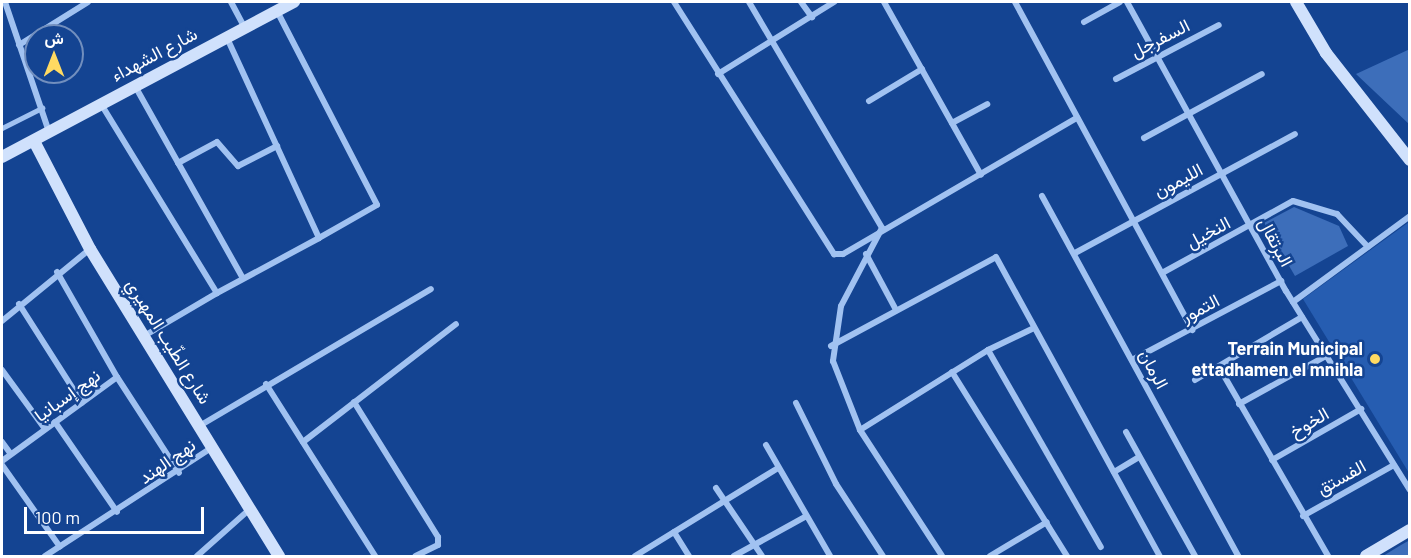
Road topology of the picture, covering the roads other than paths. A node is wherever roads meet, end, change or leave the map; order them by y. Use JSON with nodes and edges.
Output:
{"nodes":[{"id":1,"x":5,"y":2,"type":"edge"},
{"id":2,"x":88,"y":2,"type":"edge"},
{"id":3,"x":231,"y":2,"type":"edge"},
{"id":4,"x":294,"y":2,"type":"edge"},
{"id":5,"x":674,"y":2,"type":"edge"},
{"id":6,"x":749,"y":2,"type":"edge"},
{"id":7,"x":801,"y":2,"type":"edge"},
{"id":8,"x":834,"y":2,"type":"edge"},
{"id":9,"x":884,"y":2,"type":"edge"},
{"id":10,"x":1016,"y":2,"type":"edge"},
{"id":11,"x":1120,"y":2,"type":"edge"},
{"id":12,"x":1127,"y":2,"type":"edge"},
{"id":13,"x":1296,"y":2,"type":"edge"},
{"id":14,"x":277,"y":10,"type":"junction"},
{"id":15,"x":812,"y":17,"type":"junction"},
{"id":16,"x":1084,"y":22,"type":"dead end"},
{"id":17,"x":1219,"y":25,"type":"dead end"},
{"id":18,"x":244,"y":26,"type":"junction"},
{"id":19,"x":226,"y":36,"type":"junction"},
{"id":20,"x":776,"y":39,"type":"junction"},
{"id":21,"x":19,"y":45,"type":"junction"},
{"id":22,"x":1158,"y":56,"type":"junction"},
{"id":23,"x":922,"y":69,"type":"junction"},
{"id":24,"x":718,"y":74,"type":"junction"},
{"id":25,"x":1262,"y":74,"type":"dead end"},
{"id":26,"x":1116,"y":78,"type":"dead end"},
{"id":27,"x":134,"y":85,"type":"junction"},
{"id":28,"x":869,"y":101,"type":"dead end"},
{"id":29,"x":101,"y":104,"type":"junction"},
{"id":30,"x":987,"y":104,"type":"dead end"},
{"id":31,"x":42,"y":108,"type":"junction"},
{"id":32,"x":1192,"y":115,"type":"junction"},
{"id":33,"x":1077,"y":118,"type":"junction"},
{"id":34,"x":952,"y":123,"type":"junction"},
{"id":35,"x":2,"y":128,"type":"edge"},
{"id":36,"x":49,"y":132,"type":"junction"},
{"id":37,"x":1295,"y":134,"type":"dead end"},
{"id":38,"x":1144,"y":138,"type":"dead end"},
{"id":39,"x":34,"y":141,"type":"junction"},
{"id":40,"x":277,"y":146,"type":"junction"},
{"id":41,"x":2,"y":158,"type":"edge"},
{"id":42,"x":1410,"y":160,"type":"edge"},
{"id":43,"x":178,"y":163,"type":"junction"},
{"id":44,"x":1221,"y":174,"type":"junction"},
{"id":45,"x":981,"y":175,"type":"junction"},
{"id":46,"x":1042,"y":196,"type":"dead end"},
{"id":47,"x":1410,"y":216,"type":"edge"},
{"id":48,"x":1133,"y":221,"type":"junction"},
{"id":49,"x":1251,"y":226,"type":"junction"},
{"id":50,"x":882,"y":228,"type":"junction"},
{"id":51,"x":319,"y":238,"type":"junction"},
{"id":52,"x":1368,"y":247,"type":"junction"},
{"id":53,"x":90,"y":249,"type":"junction"},
{"id":54,"x":866,"y":254,"type":"junction"},
{"id":55,"x":1075,"y":254,"type":"junction"},
{"id":56,"x":57,"y":272,"type":"junction"},
{"id":57,"x":1162,"y":273,"type":"junction"},
{"id":58,"x":242,"y":278,"type":"junction"},
{"id":59,"x":1281,"y":281,"type":"junction"},
{"id":60,"x":431,"y":289,"type":"dead end"},
{"id":61,"x":217,"y":293,"type":"junction"},
{"id":62,"x":1293,"y":302,"type":"junction"},
{"id":63,"x":19,"y":304,"type":"junction"},
{"id":64,"x":896,"y":310,"type":"junction"},
{"id":65,"x":1302,"y":317,"type":"junction"},
{"id":66,"x":2,"y":321,"type":"edge"},
{"id":67,"x":456,"y":324,"type":"dead end"},
{"id":68,"x":1034,"y":328,"type":"junction"},
{"id":69,"x":1192,"y":330,"type":"junction"},
{"id":70,"x":144,"y":336,"type":"junction"},
{"id":71,"x":831,"y":346,"type":"junction"},
{"id":72,"x":988,"y":350,"type":"junction"},
{"id":73,"x":1326,"y":356,"type":"junction"},
{"id":74,"x":1132,"y":360,"type":"junction"},
{"id":75,"x":1219,"y":367,"type":"junction"},
{"id":76,"x":2,"y":370,"type":"edge"},
{"id":77,"x":952,"y":372,"type":"junction"},
{"id":78,"x":117,"y":377,"type":"junction"},
{"id":79,"x":1195,"y":380,"type":"dead end"},
{"id":80,"x":266,"y":384,"type":"junction"},
{"id":81,"x":354,"y":402,"type":"junction"},
{"id":82,"x":82,"y":403,"type":"junction"},
{"id":83,"x":796,"y":403,"type":"dead end"},
{"id":84,"x":1239,"y":404,"type":"junction"},
{"id":85,"x":1360,"y":409,"type":"junction"},
{"id":86,"x":55,"y":422,"type":"junction"},
{"id":87,"x":201,"y":425,"type":"junction"},
{"id":88,"x":45,"y":429,"type":"junction"},
{"id":89,"x":860,"y":430,"type":"junction"},
{"id":90,"x":1126,"y":432,"type":"dead end"},
{"id":91,"x":2,"y":442,"type":"edge"},
{"id":92,"x":303,"y":442,"type":"junction"},
{"id":93,"x":766,"y":445,"type":"dead end"},
{"id":94,"x":213,"y":447,"type":"junction"},
{"id":95,"x":10,"y":453,"type":"junction"},
{"id":96,"x":1139,"y":457,"type":"junction"},
{"id":97,"x":1272,"y":460,"type":"junction"},
{"id":98,"x":2,"y":463,"type":"edge"},
{"id":99,"x":1394,"y":465,"type":"junction"},
{"id":100,"x":778,"y":468,"type":"junction"},
{"id":101,"x":1113,"y":472,"type":"junction"},
{"id":102,"x":179,"y":473,"type":"junction"},
{"id":103,"x":716,"y":488,"type":"dead end"},
{"id":104,"x":1410,"y":490,"type":"edge"},
{"id":105,"x":724,"y":499,"type":"junction"},
{"id":106,"x":252,"y":507,"type":"junction"},
{"id":107,"x":117,"y":512,"type":"junction"},
{"id":108,"x":1303,"y":516,"type":"junction"},
{"id":109,"x":805,"y":517,"type":"junction"},
{"id":110,"x":1047,"y":522,"type":"junction"},
{"id":111,"x":1410,"y":530,"type":"edge"},
{"id":112,"x":674,"y":532,"type":"junction"},
{"id":113,"x":754,"y":544,"type":"junction"},
{"id":114,"x":60,"y":547,"type":"junction"},
{"id":115,"x":1101,"y":547,"type":"dead end"},
{"id":116,"x":45,"y":556,"type":"edge"},
{"id":117,"x":197,"y":556,"type":"edge"},
{"id":118,"x":279,"y":556,"type":"edge"},
{"id":119,"x":375,"y":556,"type":"edge"},
{"id":120,"x":416,"y":556,"type":"edge"},
{"id":121,"x":635,"y":556,"type":"edge"},
{"id":122,"x":689,"y":556,"type":"edge"},
{"id":123,"x":734,"y":556,"type":"edge"},
{"id":124,"x":762,"y":556,"type":"edge"},
{"id":125,"x":830,"y":556,"type":"edge"},
{"id":126,"x":883,"y":556,"type":"edge"},
{"id":127,"x":942,"y":556,"type":"edge"},
{"id":128,"x":990,"y":556,"type":"edge"},
{"id":129,"x":1067,"y":556,"type":"edge"},
{"id":130,"x":1160,"y":556,"type":"edge"},
{"id":131,"x":1195,"y":556,"type":"edge"},
{"id":132,"x":1238,"y":556,"type":"edge"},
{"id":133,"x":1328,"y":556,"type":"edge"},
{"id":134,"x":1370,"y":556,"type":"edge"}],
"edges":[{"from":1,"to":21,"type":"street"},
{"from":2,"to":21,"type":"street"},
{"from":3,"to":18,"type":"street"},
{"from":4,"to":14,"type":"street","name":"شارع الشهداء"},
{"from":5,"to":24,"type":"street"},
{"from":6,"to":20,"type":"street"},
{"from":7,"to":15,"type":"street"},
{"from":8,"to":15,"type":"street"},
{"from":9,"to":23,"type":"street"},
{"from":10,"to":33,"type":"street"},
{"from":11,"to":16,"type":"street"},
{"from":12,"to":22,"type":"street","name":"البرتقال"},
{"from":13,"to":42,"type":"street"},
{"from":14,"to":18,"type":"street","name":"شارع الشهداء"},
{"from":14,"to":51,"type":"street"},
{"from":15,"to":20,"type":"street"},
{"from":17,"to":22,"type":"street","name":"السفرجل"},
{"from":18,"to":19,"type":"street","name":"شارع الشهداء"},
{"from":19,"to":27,"type":"street","name":"شارع الشهداء"},
{"from":19,"to":40,"type":"street"},
{"from":20,"to":24,"type":"street"},
{"from":20,"to":50,"type":"street"},
{"from":21,"to":31,"type":"street"},
{"from":22,"to":26,"type":"street","name":"السفرجل"},
{"from":22,"to":32,"type":"street","name":"البرتقال"},
{"from":23,"to":28,"type":"street"},
{"from":23,"to":34,"type":"street"},
{"from":24,"to":50,"type":"street"},
{"from":25,"to":32,"type":"street"},
{"from":27,"to":29,"type":"street","name":"شارع الشهداء"},
{"from":27,"to":43,"type":"street"},
{"from":29,"to":36,"type":"street","name":"شارع الشهداء"},
{"from":29,"to":61,"type":"street"},
{"from":30,"to":34,"type":"street"},
{"from":31,"to":35,"type":"lane"},
{"from":31,"to":36,"type":"street"},
{"from":32,"to":38,"type":"street"},
{"from":32,"to":44,"type":"street","name":"البرتقال"},
{"from":33,"to":45,"type":"street"},
{"from":33,"to":48,"type":"street"},
{"from":34,"to":45,"type":"street"},
{"from":36,"to":39,"type":"street","name":"شارع الشهداء"},
{"from":37,"to":44,"type":"street","name":"الليمون"},
{"from":39,"to":41,"type":"street","name":"شارع الشهداء"},
{"from":39,"to":53,"type":"street","name":"شارع الطّيب المهيري"},
{"from":40,"to":43,"type":"street"},
{"from":40,"to":51,"type":"street"},
{"from":43,"to":58,"type":"street"},
{"from":44,"to":48,"type":"street","name":"الليمون"},
{"from":44,"to":49,"type":"street","name":"البرتقال"},
{"from":45,"to":50,"type":"street"},
{"from":46,"to":55,"type":"street","name":"الرمان"},
{"from":47,"to":52,"type":"street"},
{"from":48,"to":55,"type":"street","name":"الليمون"},
{"from":48,"to":57,"type":"street"},
{"from":49,"to":52,"type":"street","name":"النخيل"},
{"from":49,"to":57,"type":"street","name":"النخيل"},
{"from":49,"to":59,"type":"street","name":"البرتقال"},
{"from":50,"to":54,"type":"street"},
{"from":51,"to":58,"type":"street"},
{"from":52,"to":62,"type":"street"},
{"from":53,"to":56,"type":"street"},
{"from":53,"to":70,"type":"street","name":"شارع الطّيب المهيري"},
{"from":54,"to":64,"type":"street"},
{"from":54,"to":71,"type":"street"},
{"from":55,"to":74,"type":"street","name":"الرمان"},
{"from":56,"to":63,"type":"street"},
{"from":56,"to":78,"type":"street"},
{"from":57,"to":69,"type":"street"},
{"from":58,"to":61,"type":"street"},
{"from":59,"to":62,"type":"street","name":"البرتقال"},
{"from":59,"to":69,"type":"street","name":"التمور"},
{"from":60,"to":80,"type":"street"},
{"from":61,"to":70,"type":"street"},
{"from":62,"to":65,"type":"street","name":"البرتقال"},
{"from":63,"to":66,"type":"street"},
{"from":63,"to":82,"type":"street"},
{"from":64,"to":68,"type":"street"},
{"from":64,"to":71,"type":"street"},
{"from":65,"to":73,"type":"street","name":"البرتقال"},
{"from":65,"to":75,"type":"street"},
{"from":67,"to":81,"type":"street"},
{"from":68,"to":72,"type":"street"},
{"from":68,"to":101,"type":"street"},
{"from":69,"to":74,"type":"street","name":"التمور"},
{"from":70,"to":87,"type":"street","name":"شارع الطّيب المهيري"},
{"from":71,"to":89,"type":"street"},
{"from":72,"to":77,"type":"street"},
{"from":72,"to":115,"type":"street"},
{"from":73,"to":84,"type":"street"},
{"from":73,"to":85,"type":"street","name":"البرتقال"},
{"from":74,"to":132,"type":"street","name":"الرمان"},
{"from":75,"to":79,"type":"street"},
{"from":75,"to":84,"type":"street"},
{"from":76,"to":88,"type":"street"},
{"from":77,"to":89,"type":"street"},
{"from":77,"to":110,"type":"street"},
{"from":78,"to":82,"type":"street","name":"نهج إسبانيا"},
{"from":78,"to":102,"type":"street","name":"نهج إسبانيا"},
{"from":80,"to":87,"type":"street"},
{"from":80,"to":92,"type":"street"},
{"from":81,"to":92,"type":"street"},
{"from":81,"to":120,"type":"street"},
{"from":82,"to":86,"type":"street","name":"نهج إسبانيا"},
{"from":83,"to":126,"type":"street"},
{"from":84,"to":97,"type":"street"},
{"from":85,"to":97,"type":"street","name":"الخوخ"},
{"from":85,"to":99,"type":"street","name":"البرتقال"},
{"from":86,"to":88,"type":"street","name":"نهج إسبانيا"},
{"from":86,"to":107,"type":"street"},
{"from":87,"to":94,"type":"street","name":"شارع الطّيب المهيري"},
{"from":88,"to":95,"type":"street","name":"نهج إسبانيا"},
{"from":89,"to":127,"type":"street"},
{"from":90,"to":96,"type":"street"},
{"from":91,"to":95,"type":"street"},
{"from":92,"to":119,"type":"street"},
{"from":93,"to":100,"type":"street"},
{"from":94,"to":102,"type":"street","name":"نهج الهند"},
{"from":94,"to":106,"type":"street","name":"شارع الطّيب المهيري"},
{"from":95,"to":98,"type":"street","name":"نهج إسبانيا"},
{"from":96,"to":101,"type":"street"},
{"from":96,"to":131,"type":"street"},
{"from":97,"to":108,"type":"street"},
{"from":98,"to":114,"type":"street"},
{"from":99,"to":104,"type":"street","name":"البرتقال"},
{"from":99,"to":108,"type":"street","name":"الفستق"},
{"from":100,"to":105,"type":"street"},
{"from":100,"to":109,"type":"street"},
{"from":101,"to":130,"type":"street"},
{"from":102,"to":107,"type":"street","name":"نهج الهند"},
{"from":103,"to":105,"type":"street"},
{"from":105,"to":112,"type":"street"},
{"from":105,"to":113,"type":"street"},
{"from":106,"to":117,"type":"street"},
{"from":106,"to":118,"type":"street","name":"شارع الطّيب المهيري"},
{"from":107,"to":114,"type":"street","name":"نهج الهند"},
{"from":108,"to":133,"type":"street"},
{"from":109,"to":113,"type":"street"},
{"from":109,"to":125,"type":"street"},
{"from":110,"to":128,"type":"street"},
{"from":110,"to":129,"type":"street"},
{"from":111,"to":134,"type":"street"},
{"from":112,"to":121,"type":"street"},
{"from":112,"to":122,"type":"street"},
{"from":113,"to":123,"type":"street"},
{"from":113,"to":124,"type":"street"},
{"from":114,"to":116,"type":"street","name":"نهج الهند"}]}
